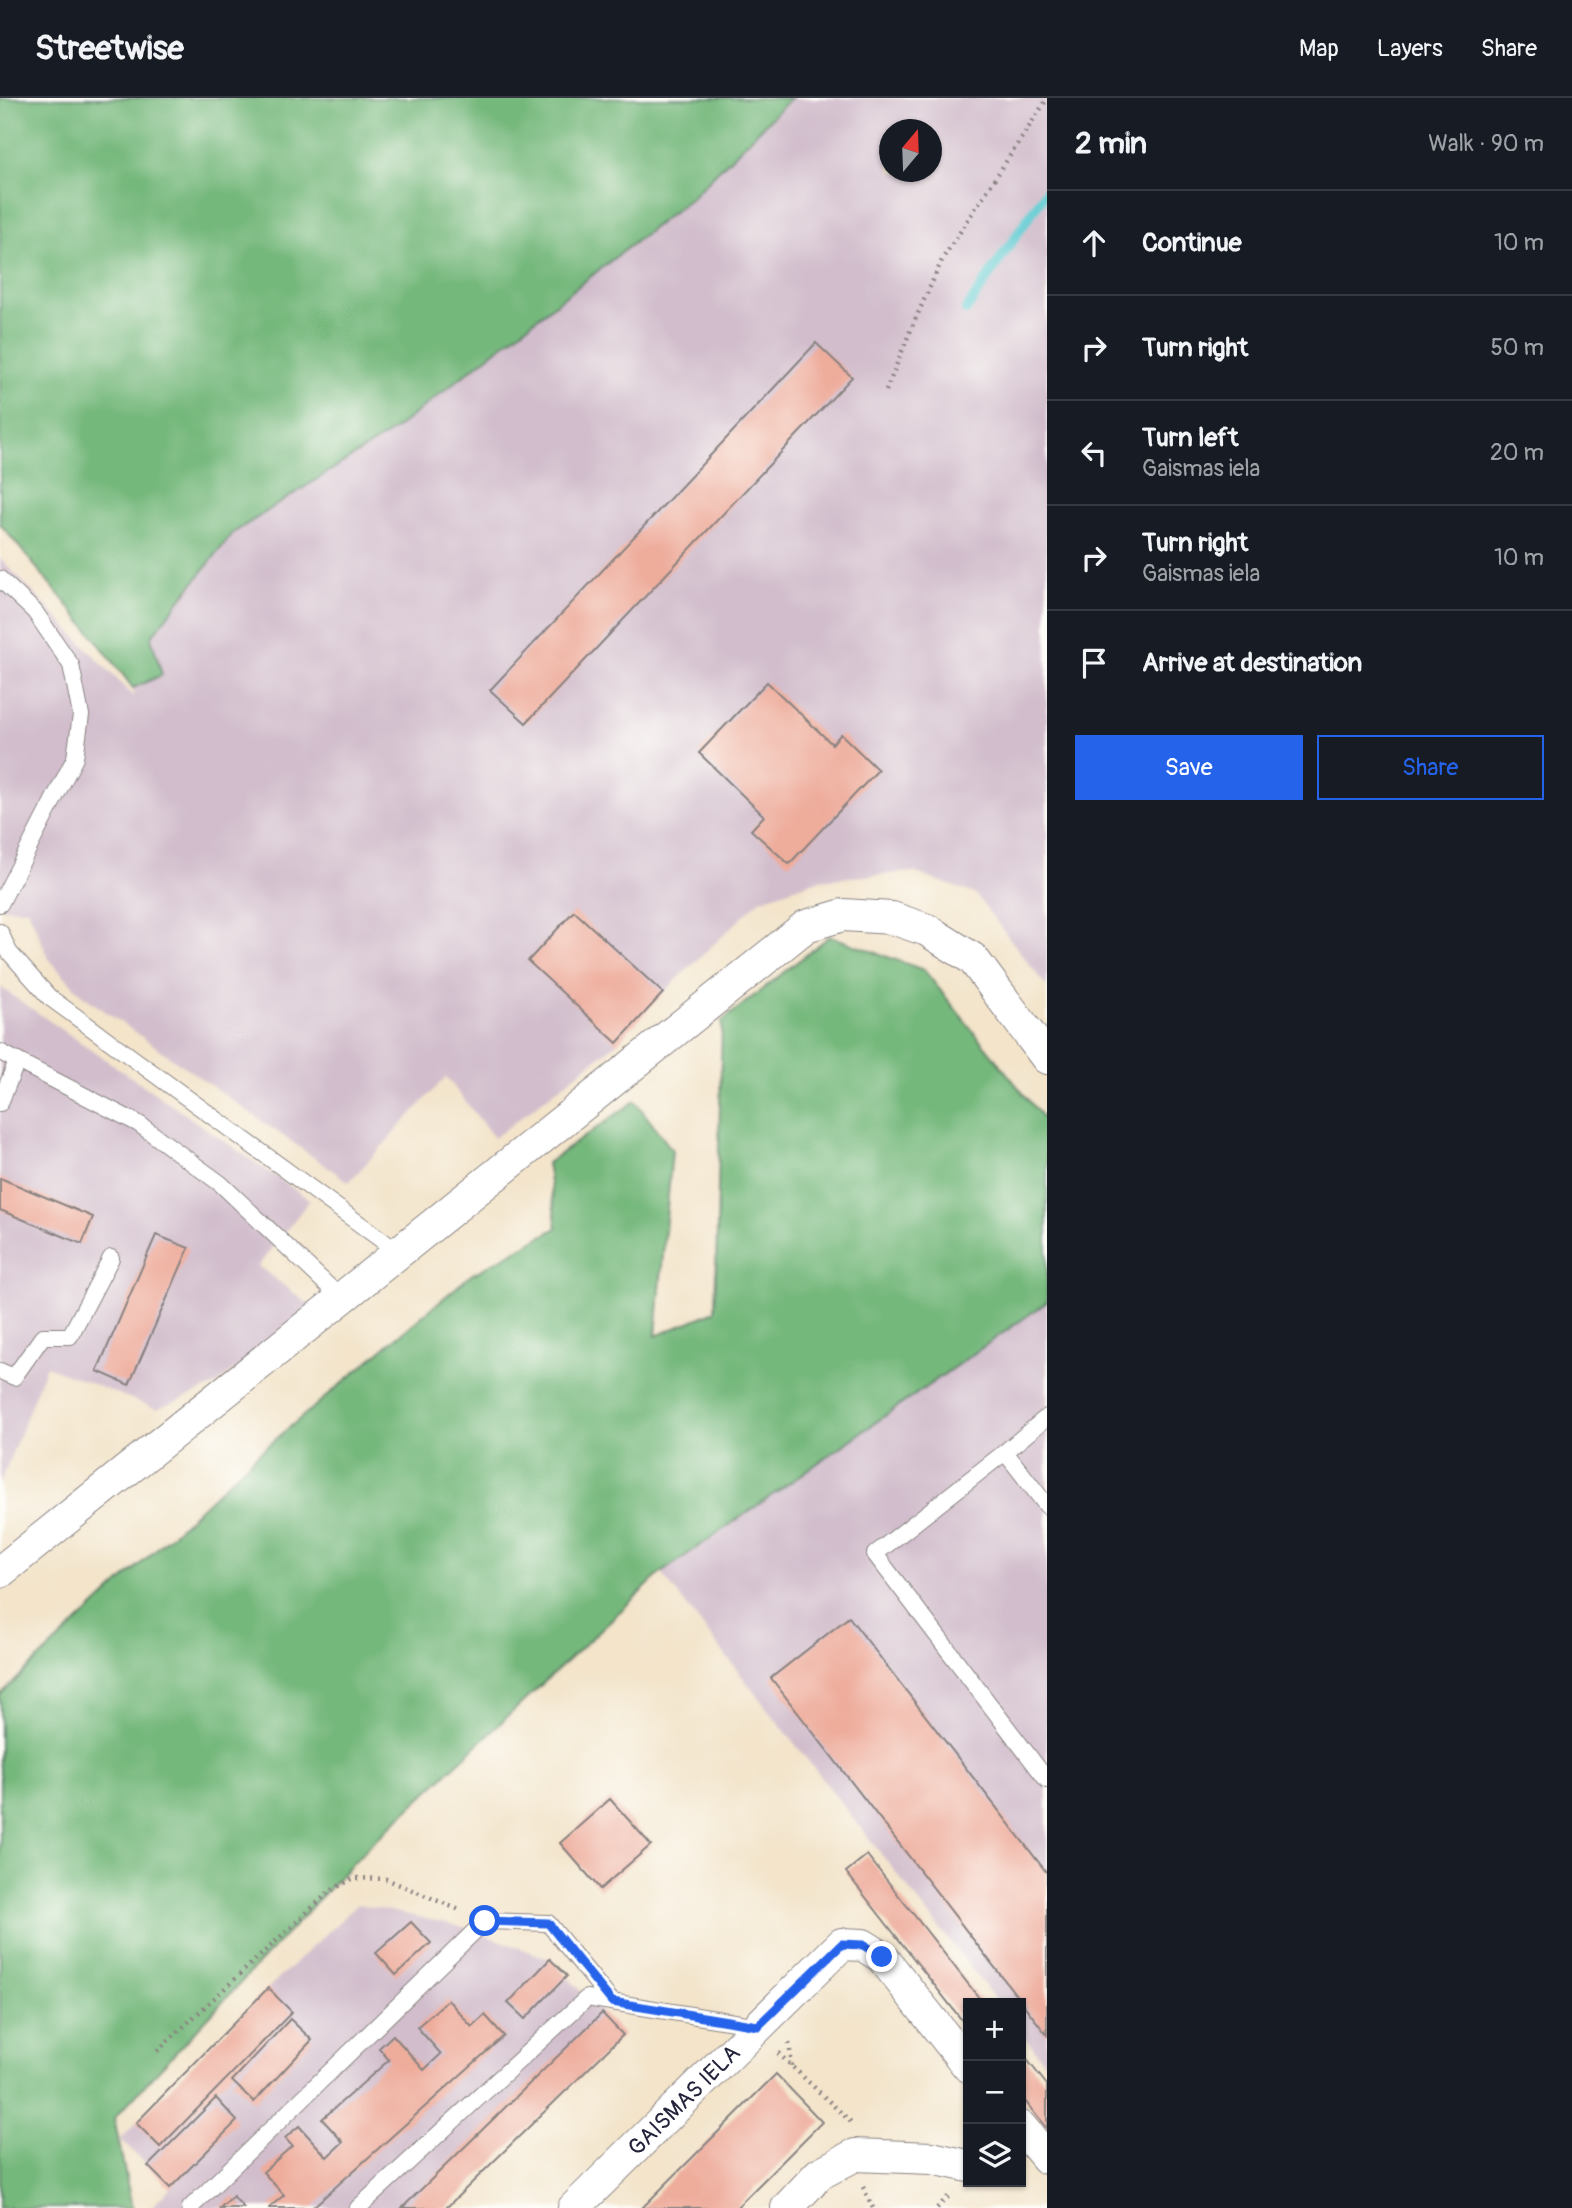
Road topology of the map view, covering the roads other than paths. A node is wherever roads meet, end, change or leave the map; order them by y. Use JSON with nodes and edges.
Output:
{"nodes":[{"id":1,"x":0,"y":579,"type":"edge"},
{"id":2,"x":0,"y":904,"type":"edge"},
{"id":3,"x":0,"y":932,"type":"edge"},
{"id":4,"x":0,"y":1052,"type":"edge"},
{"id":5,"x":1047,"y":1058,"type":"edge"},
{"id":6,"x":17,"y":1061,"type":"junction"},
{"id":7,"x":0,"y":1103,"type":"edge"},
{"id":8,"x":398,"y":1252,"type":"junction"},
{"id":9,"x":111,"y":1258,"type":"dead end"},
{"id":10,"x":341,"y":1298,"type":"junction"},
{"id":11,"x":0,"y":1371,"type":"edge"},
{"id":12,"x":1047,"y":1417,"type":"edge"},
{"id":13,"x":1005,"y":1452,"type":"junction"},
{"id":14,"x":1047,"y":1506,"type":"edge"},
{"id":15,"x":0,"y":1572,"type":"edge"},
{"id":16,"x":1047,"y":1780,"type":"edge"},
{"id":17,"x":612,"y":2002,"type":"junction"},
{"id":18,"x":756,"y":2029,"type":"junction"},
{"id":19,"x":964,"y":2061,"type":"edge"},
{"id":20,"x":1026,"y":2133,"type":"edge"},
{"id":21,"x":1047,"y":2157,"type":"edge"},
{"id":22,"x":1026,"y":2164,"type":"edge"},
{"id":23,"x":963,"y":2165,"type":"edge"},
{"id":24,"x":190,"y":2208,"type":"edge"},
{"id":25,"x":358,"y":2208,"type":"edge"},
{"id":26,"x":575,"y":2208,"type":"edge"},
{"id":27,"x":787,"y":2208,"type":"edge"}],
"edges":[{"from":1,"to":2,"type":"lane"},
{"from":3,"to":8,"type":"lane"},
{"from":4,"to":6,"type":"lane"},
{"from":5,"to":8,"type":"street"},
{"from":6,"to":7,"type":"lane"},
{"from":6,"to":10,"type":"lane"},
{"from":8,"to":10,"type":"street"},
{"from":9,"to":11,"type":"lane"},
{"from":10,"to":15,"type":"street"},
{"from":12,"to":13,"type":"lane"},
{"from":13,"to":14,"type":"lane"},
{"from":13,"to":16,"type":"lane"},
{"from":17,"to":18,"type":"lane"},
{"from":17,"to":24,"type":"lane"},
{"from":17,"to":25,"type":"lane"},
{"from":18,"to":19,"type":"street","name":"GAISMAS IELA"},
{"from":18,"to":26,"type":"street","name":"GAISMAS IELA"},
{"from":20,"to":21,"type":"street"},
{"from":21,"to":22,"type":"street"},
{"from":23,"to":27,"type":"street"}]}
